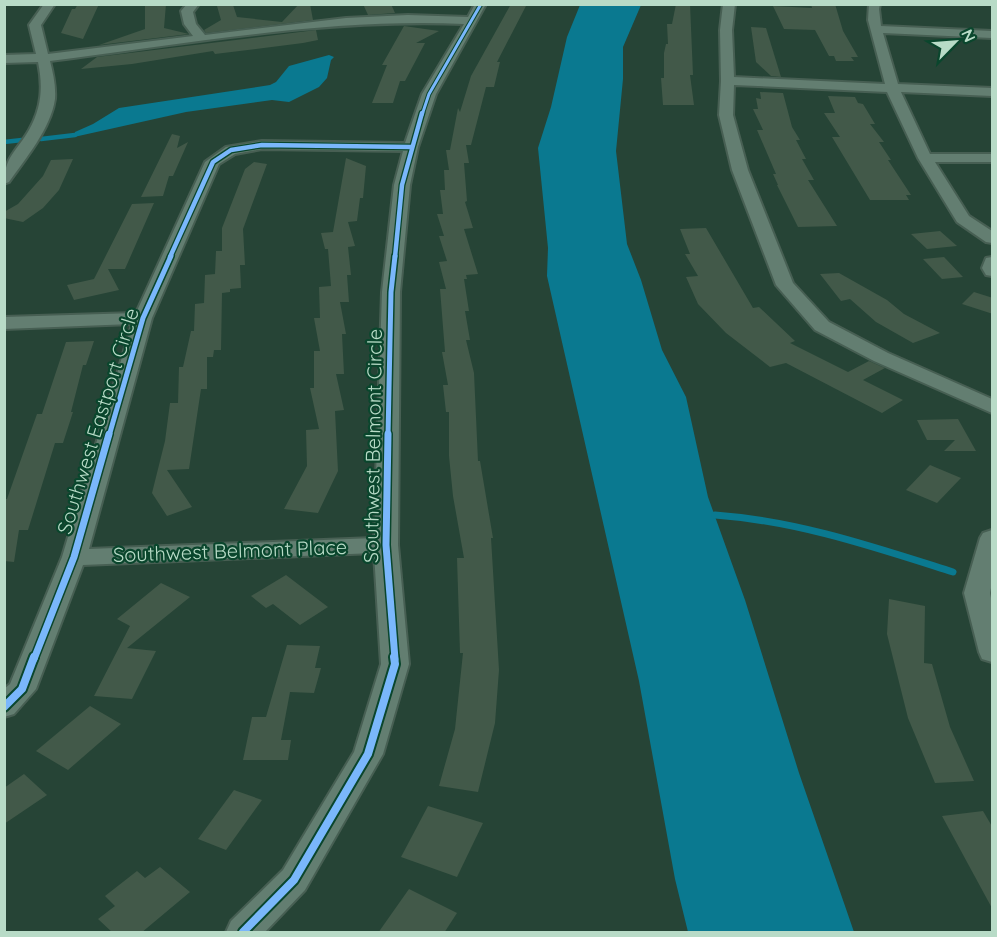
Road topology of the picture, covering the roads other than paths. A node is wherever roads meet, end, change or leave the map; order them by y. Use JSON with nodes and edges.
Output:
{"nodes":[{"id":1,"x":50,"y":4,"type":"edge"},
{"id":2,"x":194,"y":4,"type":"edge"},
{"id":3,"x":729,"y":4,"type":"edge"},
{"id":4,"x":875,"y":4,"type":"edge"},
{"id":5,"x":337,"y":9,"type":"dead end"},
{"id":6,"x":476,"y":13,"type":"edge"},
{"id":7,"x":346,"y":21,"type":"junction"},
{"id":8,"x":877,"y":30,"type":"junction"},
{"id":9,"x":993,"y":34,"type":"edge"},
{"id":10,"x":201,"y":38,"type":"junction"},
{"id":11,"x":43,"y":57,"type":"junction"},
{"id":12,"x":4,"y":59,"type":"edge"},
{"id":13,"x":4,"y":66,"type":"edge"},
{"id":14,"x":728,"y":81,"type":"junction"},
{"id":15,"x":893,"y":88,"type":"junction"},
{"id":16,"x":993,"y":92,"type":"edge"},
{"id":17,"x":411,"y":147,"type":"junction"},
{"id":18,"x":925,"y":158,"type":"junction"},
{"id":19,"x":993,"y":158,"type":"edge"},
{"id":20,"x":4,"y":179,"type":"edge"},
{"id":21,"x":993,"y":238,"type":"edge"},
{"id":22,"x":993,"y":262,"type":"edge"},
{"id":23,"x":993,"y":271,"type":"edge"},
{"id":24,"x":144,"y":318,"type":"junction"},
{"id":25,"x":4,"y":323,"type":"edge"},
{"id":26,"x":993,"y":407,"type":"edge"},
{"id":27,"x":993,"y":538,"type":"edge"},
{"id":28,"x":386,"y":545,"type":"junction"},
{"id":29,"x":74,"y":557,"type":"junction"},
{"id":30,"x":993,"y":652,"type":"edge"},
{"id":31,"x":4,"y":707,"type":"edge"},
{"id":32,"x":243,"y":933,"type":"edge"}],
"edges":[{"from":1,"to":11,"type":"street"},
{"from":2,"to":10,"type":"street"},
{"from":3,"to":14,"type":"street"},
{"from":4,"to":8,"type":"street"},
{"from":5,"to":7,"type":"street"},
{"from":6,"to":7,"type":"street"},
{"from":6,"to":17,"type":"street","name":"Southwest Belmont Circle"},
{"from":7,"to":10,"type":"street"},
{"from":8,"to":9,"type":"street"},
{"from":8,"to":15,"type":"street"},
{"from":10,"to":11,"type":"street"},
{"from":11,"to":12,"type":"street"},
{"from":11,"to":13,"type":"street"},
{"from":11,"to":20,"type":"street"},
{"from":14,"to":15,"type":"street"},
{"from":14,"to":26,"type":"street"},
{"from":15,"to":16,"type":"street"},
{"from":15,"to":18,"type":"street"},
{"from":17,"to":24,"type":"street","name":"Southwest Eastport Circle"},
{"from":17,"to":28,"type":"street","name":"Southwest Belmont Circle"},
{"from":18,"to":19,"type":"street"},
{"from":18,"to":21,"type":"street"},
{"from":22,"to":23,"type":"street"},
{"from":24,"to":25,"type":"street"},
{"from":24,"to":29,"type":"street","name":"Southwest Eastport Circle"},
{"from":27,"to":30,"type":"street"},
{"from":28,"to":29,"type":"street","name":"Southwest Belmont Place"},
{"from":28,"to":32,"type":"street","name":"Southwest Belmont Circle"},
{"from":29,"to":31,"type":"street","name":"Southwest Eastport Circle"}]}
